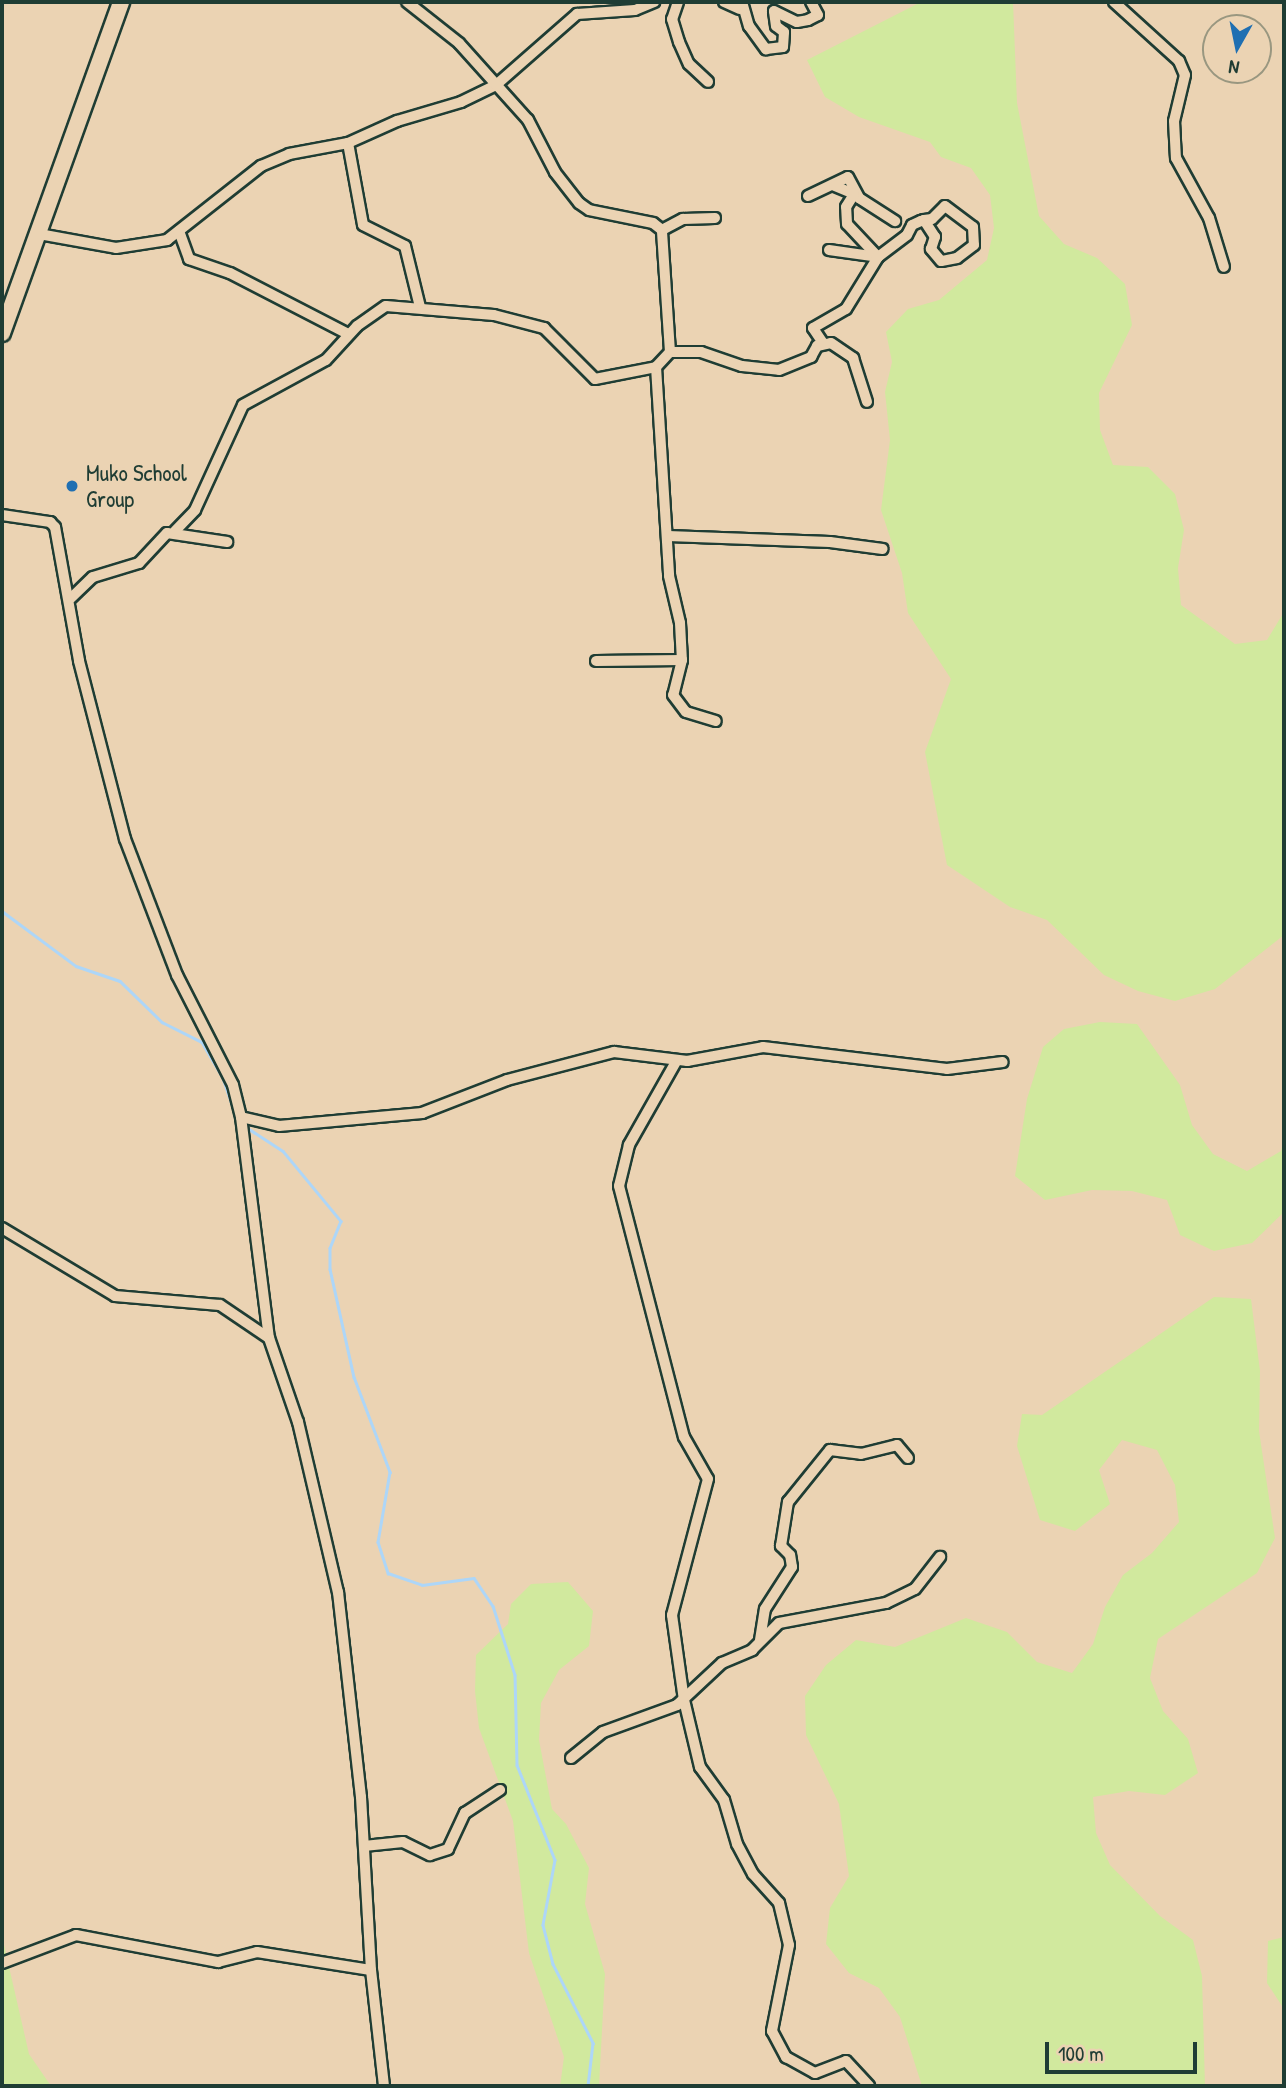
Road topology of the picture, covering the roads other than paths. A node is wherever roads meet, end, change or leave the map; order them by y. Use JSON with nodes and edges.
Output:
{"nodes":[{"id":1,"x":121,"y":2,"type":"edge"},
{"id":2,"x":407,"y":2,"type":"edge"},
{"id":3,"x":654,"y":2,"type":"edge"},
{"id":4,"x":678,"y":2,"type":"edge"},
{"id":5,"x":724,"y":2,"type":"edge"},
{"id":6,"x":811,"y":2,"type":"edge"},
{"id":7,"x":1114,"y":2,"type":"edge"},
{"id":8,"x":741,"y":6,"type":"edge"},
{"id":9,"x":708,"y":82,"type":"dead end"},
{"id":10,"x":496,"y":85,"type":"junction"},
{"id":11,"x":348,"y":143,"type":"junction"},
{"id":12,"x":835,"y":186,"type":"junction"},
{"id":13,"x":808,"y":196,"type":"dead end"},
{"id":14,"x":715,"y":218,"type":"dead end"},
{"id":15,"x":925,"y":220,"type":"junction"},
{"id":16,"x":895,"y":222,"type":"dead end"},
{"id":17,"x":662,"y":230,"type":"junction"},
{"id":18,"x":179,"y":231,"type":"junction"},
{"id":19,"x":39,"y":234,"type":"junction"},
{"id":20,"x":829,"y":250,"type":"dead end"},
{"id":21,"x":878,"y":257,"type":"junction"},
{"id":22,"x":1224,"y":267,"type":"dead end"},
{"id":23,"x":420,"y":307,"type":"junction"},
{"id":24,"x":2,"y":333,"type":"edge"},
{"id":25,"x":348,"y":334,"type":"junction"},
{"id":26,"x":823,"y":343,"type":"junction"},
{"id":27,"x":670,"y":352,"type":"junction"},
{"id":28,"x":656,"y":367,"type":"junction"},
{"id":29,"x":867,"y":402,"type":"dead end"},
{"id":30,"x":2,"y":515,"type":"edge"},
{"id":31,"x":175,"y":531,"type":"junction"},
{"id":32,"x":668,"y":536,"type":"junction"},
{"id":33,"x":227,"y":542,"type":"dead end"},
{"id":34,"x":883,"y":549,"type":"dead end"},
{"id":35,"x":71,"y":598,"type":"junction"},
{"id":36,"x":682,"y":660,"type":"junction"},
{"id":37,"x":596,"y":661,"type":"dead end"},
{"id":38,"x":716,"y":721,"type":"dead end"},
{"id":39,"x":677,"y":1060,"type":"junction"},
{"id":40,"x":1003,"y":1062,"type":"dead end"},
{"id":41,"x":242,"y":1123,"type":"junction"},
{"id":42,"x":2,"y":1228,"type":"edge"},
{"id":43,"x":269,"y":1338,"type":"junction"},
{"id":44,"x":908,"y":1458,"type":"dead end"},
{"id":45,"x":940,"y":1557,"type":"dead end"},
{"id":46,"x":759,"y":1643,"type":"junction"},
{"id":47,"x":684,"y":1700,"type":"junction"},
{"id":48,"x":571,"y":1758,"type":"dead end"},
{"id":49,"x":500,"y":1790,"type":"dead end"},
{"id":50,"x":364,"y":1846,"type":"junction"},
{"id":51,"x":2,"y":1962,"type":"edge"},
{"id":52,"x":371,"y":1970,"type":"junction"},
{"id":53,"x":384,"y":2086,"type":"edge"},
{"id":54,"x":869,"y":2086,"type":"edge"}],
"edges":[{"from":1,"to":19,"type":"main road"},
{"from":2,"to":10,"type":"street"},
{"from":3,"to":10,"type":"street"},
{"from":4,"to":9,"type":"street"},
{"from":5,"to":8,"type":"street"},
{"from":6,"to":8,"type":"street"},
{"from":7,"to":22,"type":"street"},
{"from":10,"to":11,"type":"street"},
{"from":10,"to":17,"type":"street"},
{"from":11,"to":18,"type":"street"},
{"from":11,"to":23,"type":"street"},
{"from":12,"to":13,"type":"street"},
{"from":12,"to":16,"type":"street"},
{"from":12,"to":21,"type":"street"},
{"from":14,"to":17,"type":"street"},
{"from":15,"to":15,"type":"street"},
{"from":15,"to":21,"type":"street"},
{"from":17,"to":27,"type":"street"},
{"from":18,"to":19,"type":"street"},
{"from":18,"to":25,"type":"street"},
{"from":19,"to":24,"type":"main road"},
{"from":20,"to":21,"type":"street"},
{"from":21,"to":26,"type":"street"},
{"from":23,"to":25,"type":"street"},
{"from":23,"to":28,"type":"street"},
{"from":25,"to":31,"type":"street"},
{"from":26,"to":27,"type":"street"},
{"from":26,"to":29,"type":"street"},
{"from":27,"to":28,"type":"street"},
{"from":28,"to":32,"type":"street"},
{"from":30,"to":35,"type":"street"},
{"from":31,"to":33,"type":"street"},
{"from":31,"to":35,"type":"street"},
{"from":32,"to":34,"type":"street"},
{"from":32,"to":36,"type":"street"},
{"from":35,"to":41,"type":"street"},
{"from":36,"to":37,"type":"street"},
{"from":36,"to":38,"type":"street"},
{"from":39,"to":40,"type":"street"},
{"from":39,"to":41,"type":"street"},
{"from":39,"to":47,"type":"street"},
{"from":41,"to":43,"type":"street"},
{"from":42,"to":43,"type":"street"},
{"from":43,"to":50,"type":"street"},
{"from":44,"to":46,"type":"street"},
{"from":45,"to":46,"type":"street"},
{"from":46,"to":47,"type":"street"},
{"from":47,"to":48,"type":"street"},
{"from":47,"to":54,"type":"street"},
{"from":49,"to":50,"type":"street"},
{"from":50,"to":52,"type":"street"},
{"from":51,"to":52,"type":"street"},
{"from":52,"to":53,"type":"street"}]}
